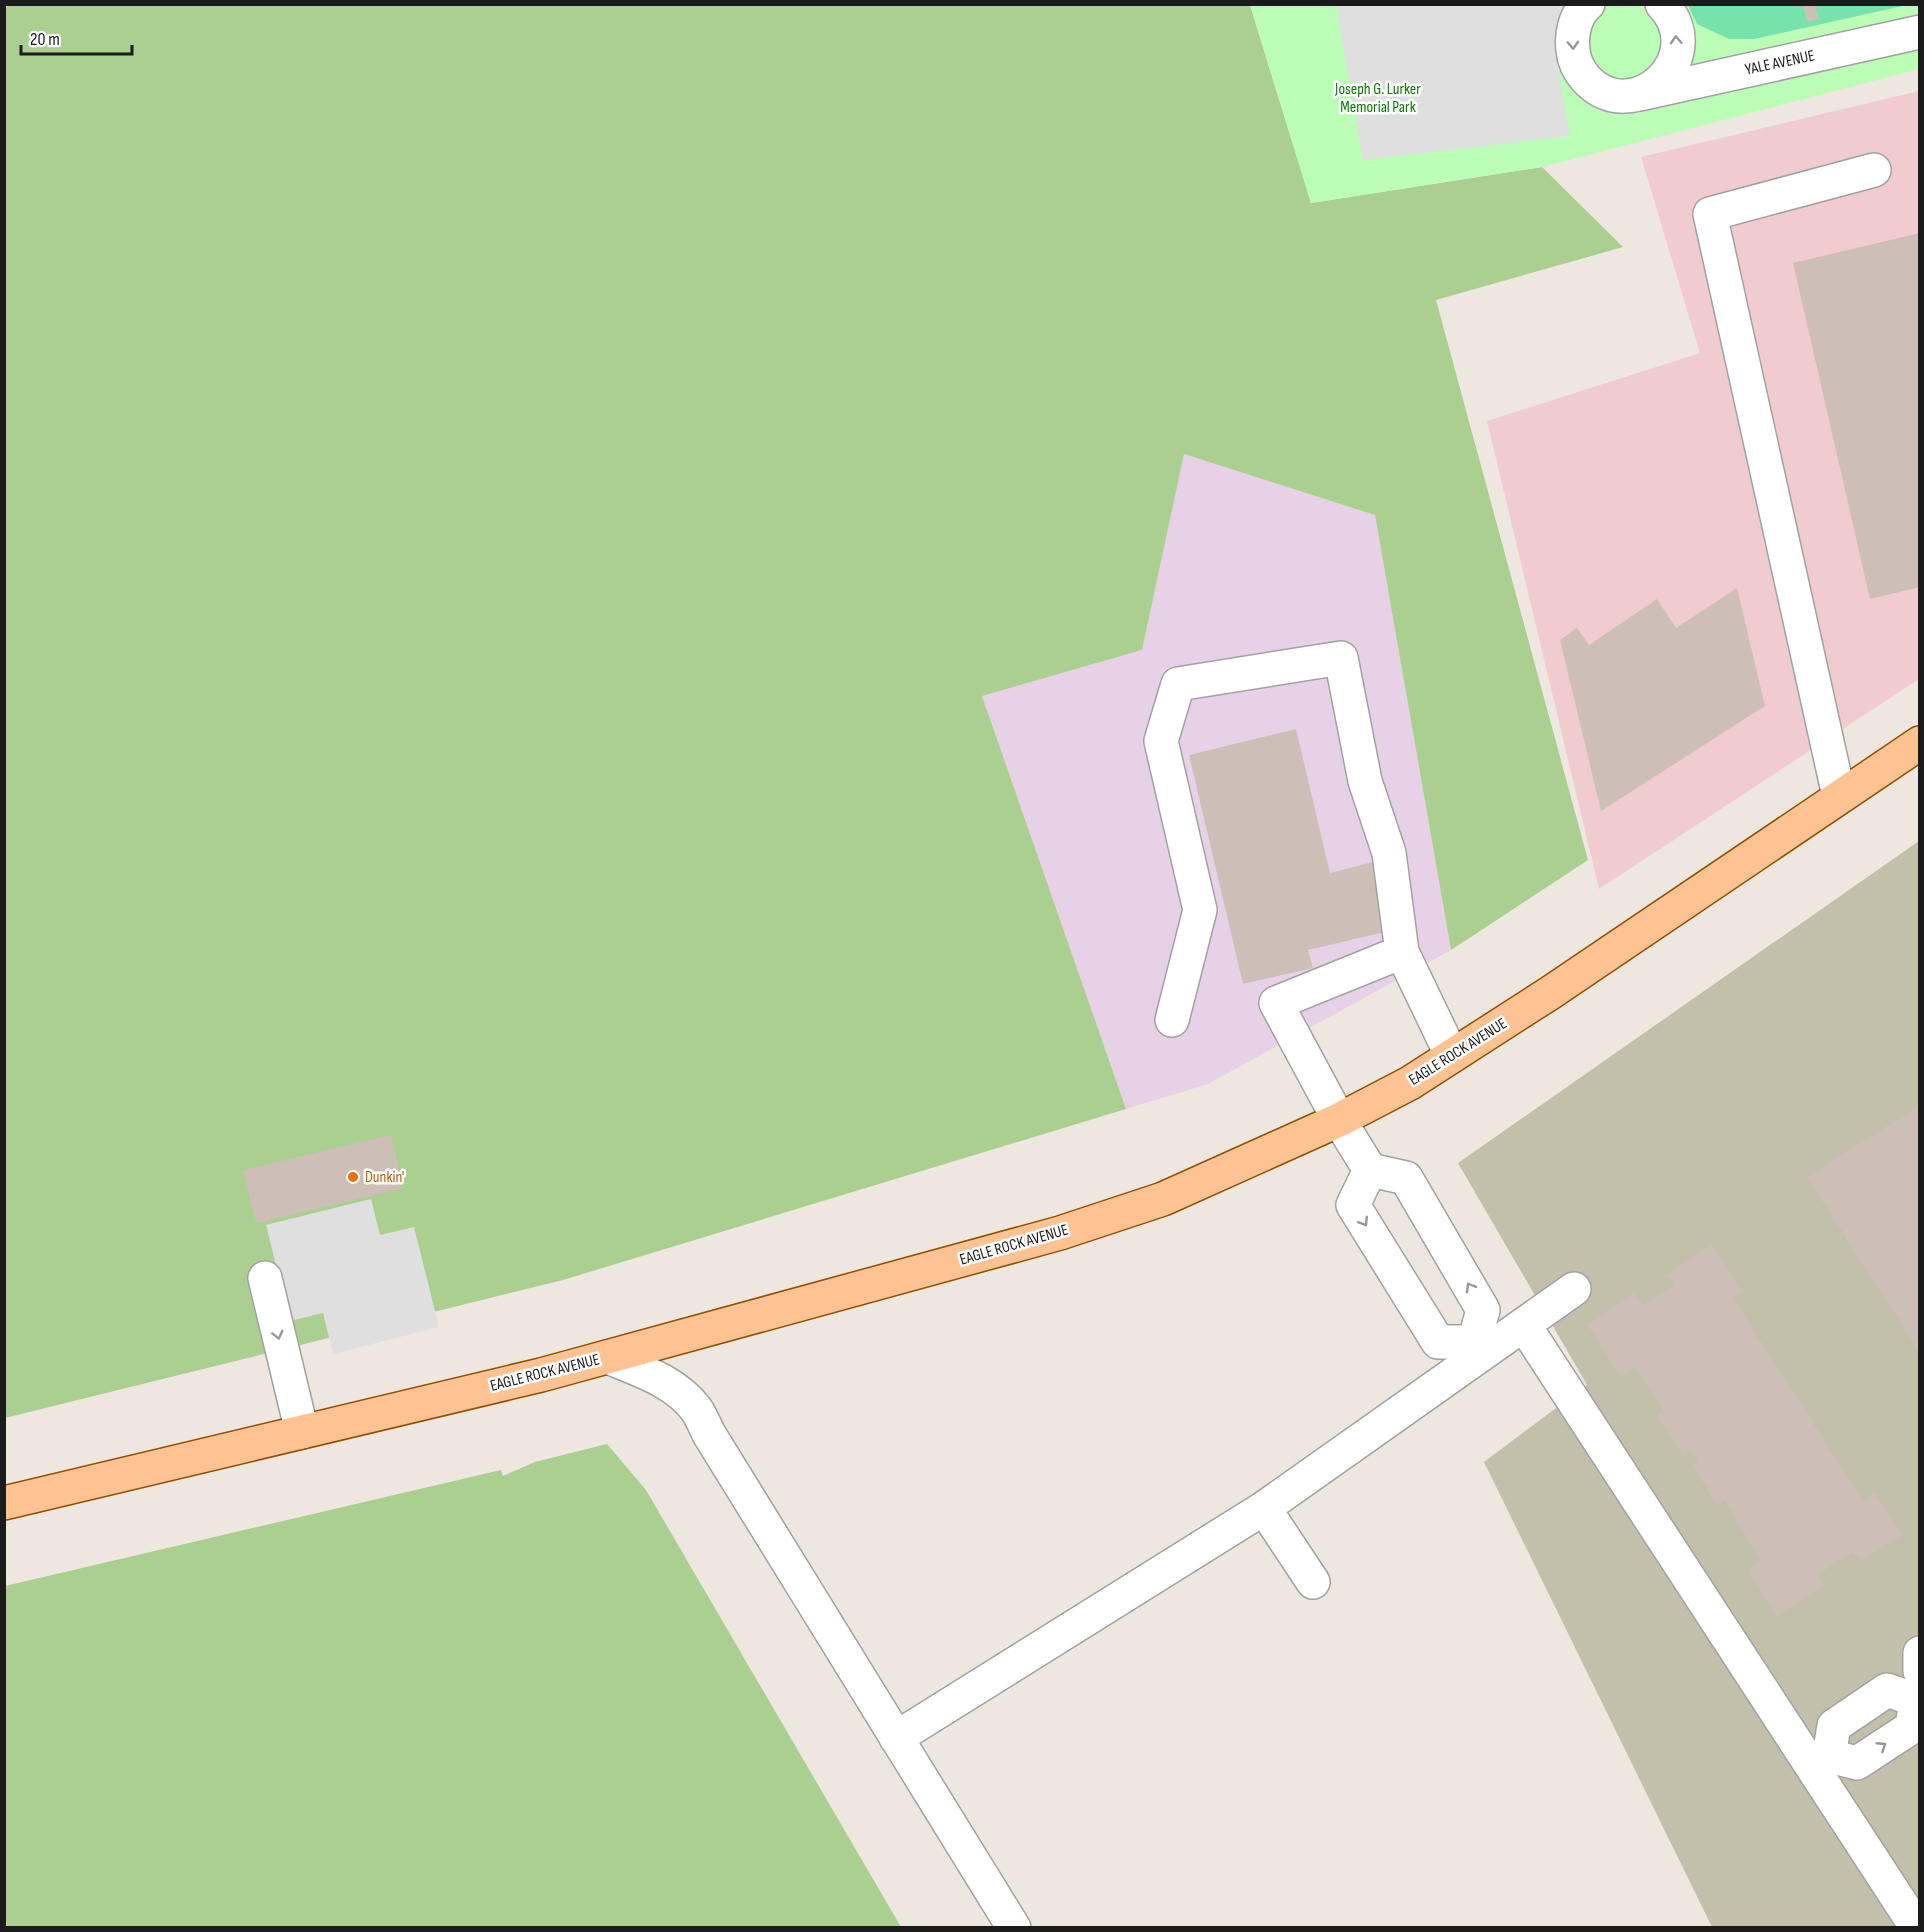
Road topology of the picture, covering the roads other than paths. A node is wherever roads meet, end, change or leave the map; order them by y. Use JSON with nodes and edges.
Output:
{"nodes":[{"id":1,"x":1588,"y":4,"type":"edge"},
{"id":2,"x":1662,"y":4,"type":"edge"},
{"id":3,"x":1920,"y":32,"type":"edge"},
{"id":4,"x":1640,"y":94,"type":"junction"},
{"id":5,"x":1874,"y":170,"type":"dead end"},
{"id":6,"x":1920,"y":743,"type":"edge"},
{"id":7,"x":1839,"y":796,"type":"junction"},
{"id":8,"x":1402,"y":952,"type":"junction"},
{"id":9,"x":1172,"y":1020,"type":"dead end"},
{"id":10,"x":1452,"y":1056,"type":"junction"},
{"id":11,"x":1338,"y":1120,"type":"junction"},
{"id":12,"x":1370,"y":1170,"type":"junction"},
{"id":13,"x":265,"y":1278,"type":"dead end"},
{"id":14,"x":1574,"y":1289,"type":"dead end"},
{"id":15,"x":1524,"y":1325,"type":"junction"},
{"id":16,"x":1478,"y":1348,"type":"junction"},
{"id":17,"x":608,"y":1357,"type":"junction"},
{"id":18,"x":302,"y":1432,"type":"junction"},
{"id":19,"x":4,"y":1503,"type":"edge"},
{"id":20,"x":1264,"y":1508,"type":"junction"},
{"id":21,"x":1313,"y":1581,"type":"dead end"},
{"id":22,"x":1920,"y":1653,"type":"edge"},
{"id":23,"x":1918,"y":1690,"type":"edge"},
{"id":24,"x":896,"y":1738,"type":"junction"},
{"id":25,"x":1821,"y":1760,"type":"junction"},
{"id":26,"x":1014,"y":1928,"type":"edge"},
{"id":27,"x":1917,"y":1928,"type":"edge"}],
"edges":[{"from":1,"to":4,"type":"street","name":"YALE AVENUE","one_way":true},
{"from":4,"to":2,"type":"street","one_way":true},
{"from":3,"to":4,"type":"street","name":"YALE AVENUE"},
{"from":5,"to":7,"type":"street"},
{"from":6,"to":7,"type":"main road","name":"EAGLE ROCK AVENUE"},
{"from":7,"to":10,"type":"main road","name":"EAGLE ROCK AVENUE"},
{"from":8,"to":9,"type":"street"},
{"from":8,"to":10,"type":"street"},
{"from":8,"to":11,"type":"street"},
{"from":10,"to":11,"type":"main road","name":"EAGLE ROCK AVENUE"},
{"from":11,"to":12,"type":"street"},
{"from":11,"to":17,"type":"main road","name":"EAGLE ROCK AVENUE"},
{"from":16,"to":12,"type":"street","one_way":true},
{"from":12,"to":16,"type":"street","one_way":true},
{"from":13,"to":18,"type":"street","one_way":true},
{"from":14,"to":15,"type":"street"},
{"from":15,"to":16,"type":"street"},
{"from":15,"to":25,"type":"street"},
{"from":16,"to":20,"type":"street"},
{"from":17,"to":18,"type":"main road","name":"EAGLE ROCK AVENUE"},
{"from":17,"to":24,"type":"street"},
{"from":18,"to":19,"type":"main road","name":"EAGLE ROCK AVENUE"},
{"from":20,"to":21,"type":"street"},
{"from":20,"to":24,"type":"street"},
{"from":22,"to":23,"type":"street"},
{"from":23,"to":25,"type":"street"},
{"from":25,"to":23,"type":"street","one_way":true},
{"from":24,"to":26,"type":"street"},
{"from":25,"to":27,"type":"street"}]}
